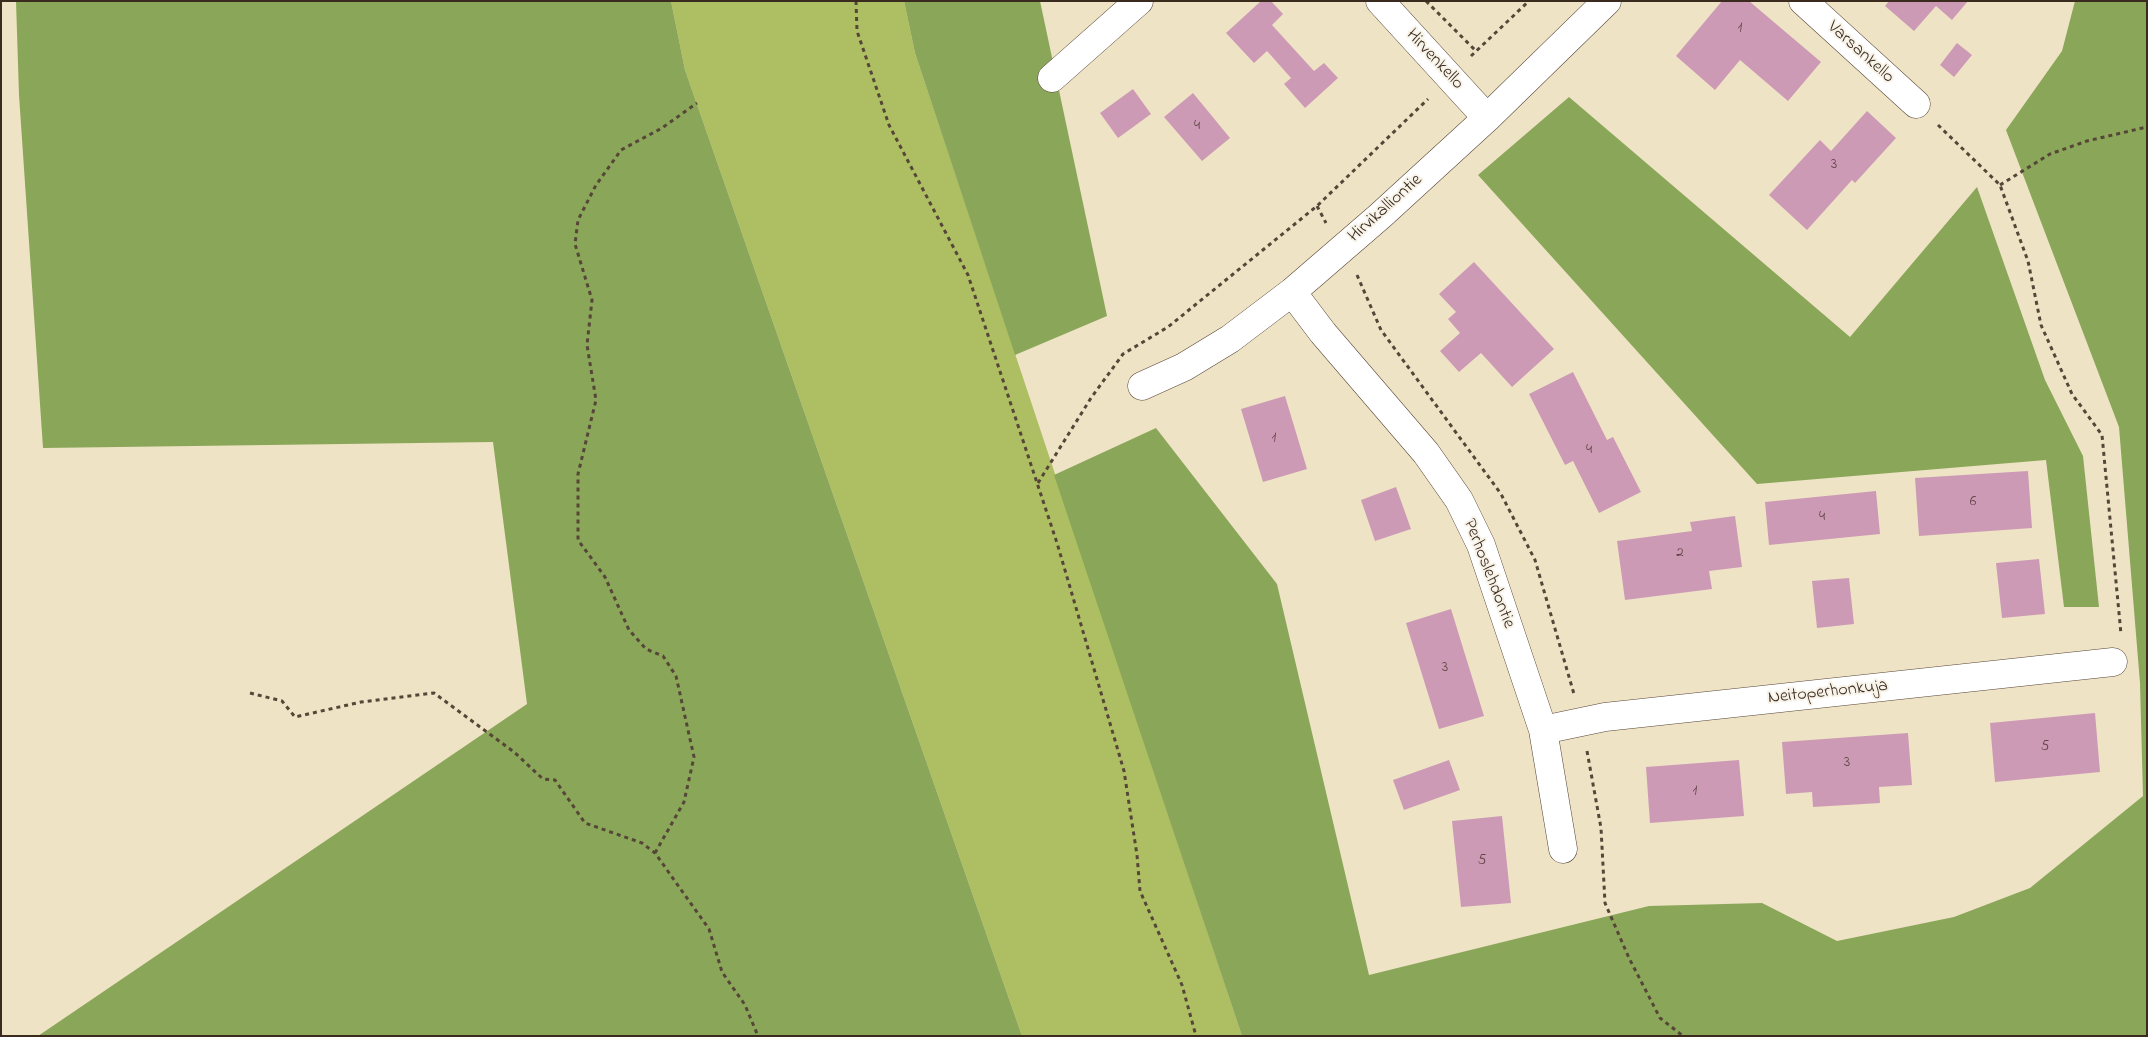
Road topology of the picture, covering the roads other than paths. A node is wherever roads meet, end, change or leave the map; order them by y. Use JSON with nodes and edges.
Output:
{"nodes":[{"id":1,"x":1139,"y":1,"type":"edge"},
{"id":2,"x":1380,"y":1,"type":"edge"},
{"id":3,"x":1606,"y":1,"type":"edge"},
{"id":4,"x":1803,"y":1,"type":"edge"},
{"id":5,"x":1052,"y":78,"type":"dead end"},
{"id":6,"x":1916,"y":104,"type":"road end"},
{"id":7,"x":1487,"y":118,"type":"junction"},
{"id":8,"x":1292,"y":292,"type":"junction"},
{"id":9,"x":1142,"y":386,"type":"dead end"},
{"id":10,"x":2113,"y":662,"type":"road end"},
{"id":11,"x":1543,"y":730,"type":"junction"},
{"id":12,"x":1563,"y":849,"type":"dead end"}],
"edges":[{"from":1,"to":5,"type":"street"},
{"from":2,"to":7,"type":"street","name":"Hirvenkello"},
{"from":3,"to":7,"type":"street","name":"Hirvikalliontie"},
{"from":4,"to":6,"type":"street","name":"Varsankello"},
{"from":7,"to":8,"type":"street","name":"Hirvikalliontie"},
{"from":8,"to":9,"type":"street","name":"Hirvikalliontie"},
{"from":8,"to":11,"type":"street","name":"Perhoslehdontie"},
{"from":10,"to":11,"type":"street","name":"Neitoperhonkuja"},
{"from":11,"to":12,"type":"street","name":"Perhoslehdontie"}]}
